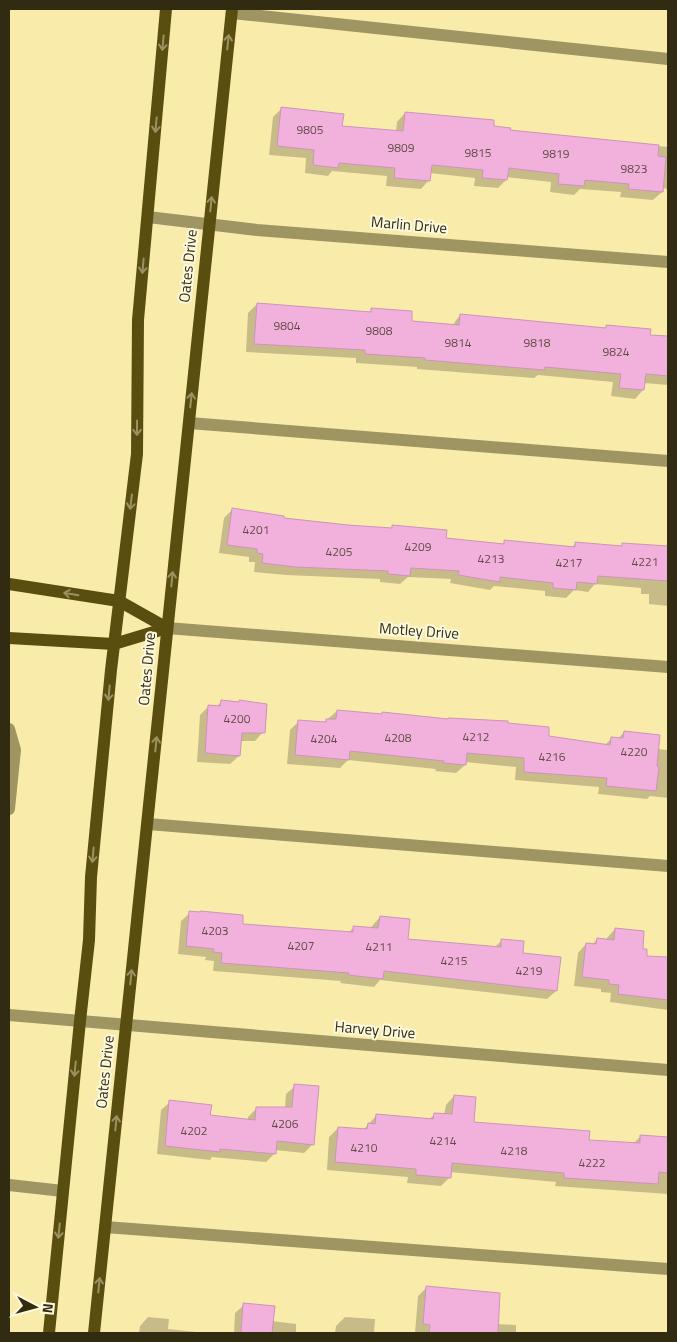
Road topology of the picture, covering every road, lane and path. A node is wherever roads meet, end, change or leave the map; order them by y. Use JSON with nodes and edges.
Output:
{"nodes":[{"id":1,"x":166,"y":9,"type":"edge"},
{"id":2,"x":232,"y":11,"type":"edge"},
{"id":3,"x":668,"y":59,"type":"edge"},
{"id":4,"x":148,"y":217,"type":"junction"},
{"id":5,"x":209,"y":224,"type":"junction"},
{"id":6,"x":668,"y":262,"type":"edge"},
{"id":7,"x":188,"y":422,"type":"junction"},
{"id":8,"x":668,"y":461,"type":"edge"},
{"id":9,"x":9,"y":584,"type":"edge"},
{"id":10,"x":119,"y":602,"type":"junction"},
{"id":11,"x":167,"y":628,"type":"junction"},
{"id":12,"x":9,"y":638,"type":"edge"},
{"id":13,"x":114,"y":644,"type":"junction"},
{"id":14,"x":668,"y":667,"type":"edge"},
{"id":15,"x":9,"y":729,"type":"edge"},
{"id":16,"x":9,"y":809,"type":"edge"},
{"id":17,"x":148,"y":824,"type":"junction"},
{"id":18,"x":668,"y":866,"type":"edge"},
{"id":19,"x":9,"y":1015,"type":"edge"},
{"id":20,"x":80,"y":1021,"type":"junction"},
{"id":21,"x":126,"y":1026,"type":"junction"},
{"id":22,"x":668,"y":1070,"type":"edge"},
{"id":23,"x":9,"y":1185,"type":"edge"},
{"id":24,"x":63,"y":1191,"type":"junction"},
{"id":25,"x":105,"y":1227,"type":"junction"},
{"id":26,"x":668,"y":1269,"type":"edge"},
{"id":27,"x":49,"y":1333,"type":"edge"},
{"id":28,"x":94,"y":1333,"type":"edge"}],
"edges":[{"from":1,"to":4,"type":"main road","name":"Oates Drive","one_way":true},
{"from":2,"to":3,"type":"street"},
{"from":5,"to":2,"type":"main road","name":"Oates Drive","one_way":true},
{"from":4,"to":5,"type":"street","name":"Marlin Drive"},
{"from":4,"to":10,"type":"main road","name":"Oates Drive","one_way":true},
{"from":5,"to":6,"type":"street","name":"Marlin Drive"},
{"from":7,"to":5,"type":"main road","name":"Oates Drive","one_way":true},
{"from":7,"to":8,"type":"street"},
{"from":11,"to":7,"type":"main road","name":"Oates Drive","one_way":true},
{"from":10,"to":9,"type":"main road","name":"Motley Drive","one_way":true},
{"from":10,"to":11,"type":"main road","name":"Motley Drive"},
{"from":10,"to":13,"type":"main road","name":"Oates Drive"},
{"from":11,"to":13,"type":"main road","name":"Motley Drive"},
{"from":11,"to":14,"type":"street","name":"Motley Drive"},
{"from":17,"to":11,"type":"main road","name":"Oates Drive","one_way":true},
{"from":12,"to":13,"type":"main road","name":"Motley Drive"},
{"from":13,"to":20,"type":"main road","name":"Oates Drive","one_way":true},
{"from":15,"to":16,"type":"street"},
{"from":17,"to":18,"type":"street"},
{"from":21,"to":17,"type":"main road","name":"Oates Drive","one_way":true},
{"from":19,"to":20,"type":"street","name":"Harvey Drive"},
{"from":20,"to":21,"type":"street","name":"Harvey Drive"},
{"from":20,"to":24,"type":"main road","name":"Oates Drive","one_way":true},
{"from":21,"to":22,"type":"street","name":"Harvey Drive"},
{"from":25,"to":21,"type":"main road","name":"Oates Drive","one_way":true},
{"from":23,"to":24,"type":"street"},
{"from":24,"to":27,"type":"main road","name":"Oates Drive","one_way":true},
{"from":25,"to":26,"type":"street"},
{"from":28,"to":25,"type":"main road","name":"Oates Drive","one_way":true}]}
